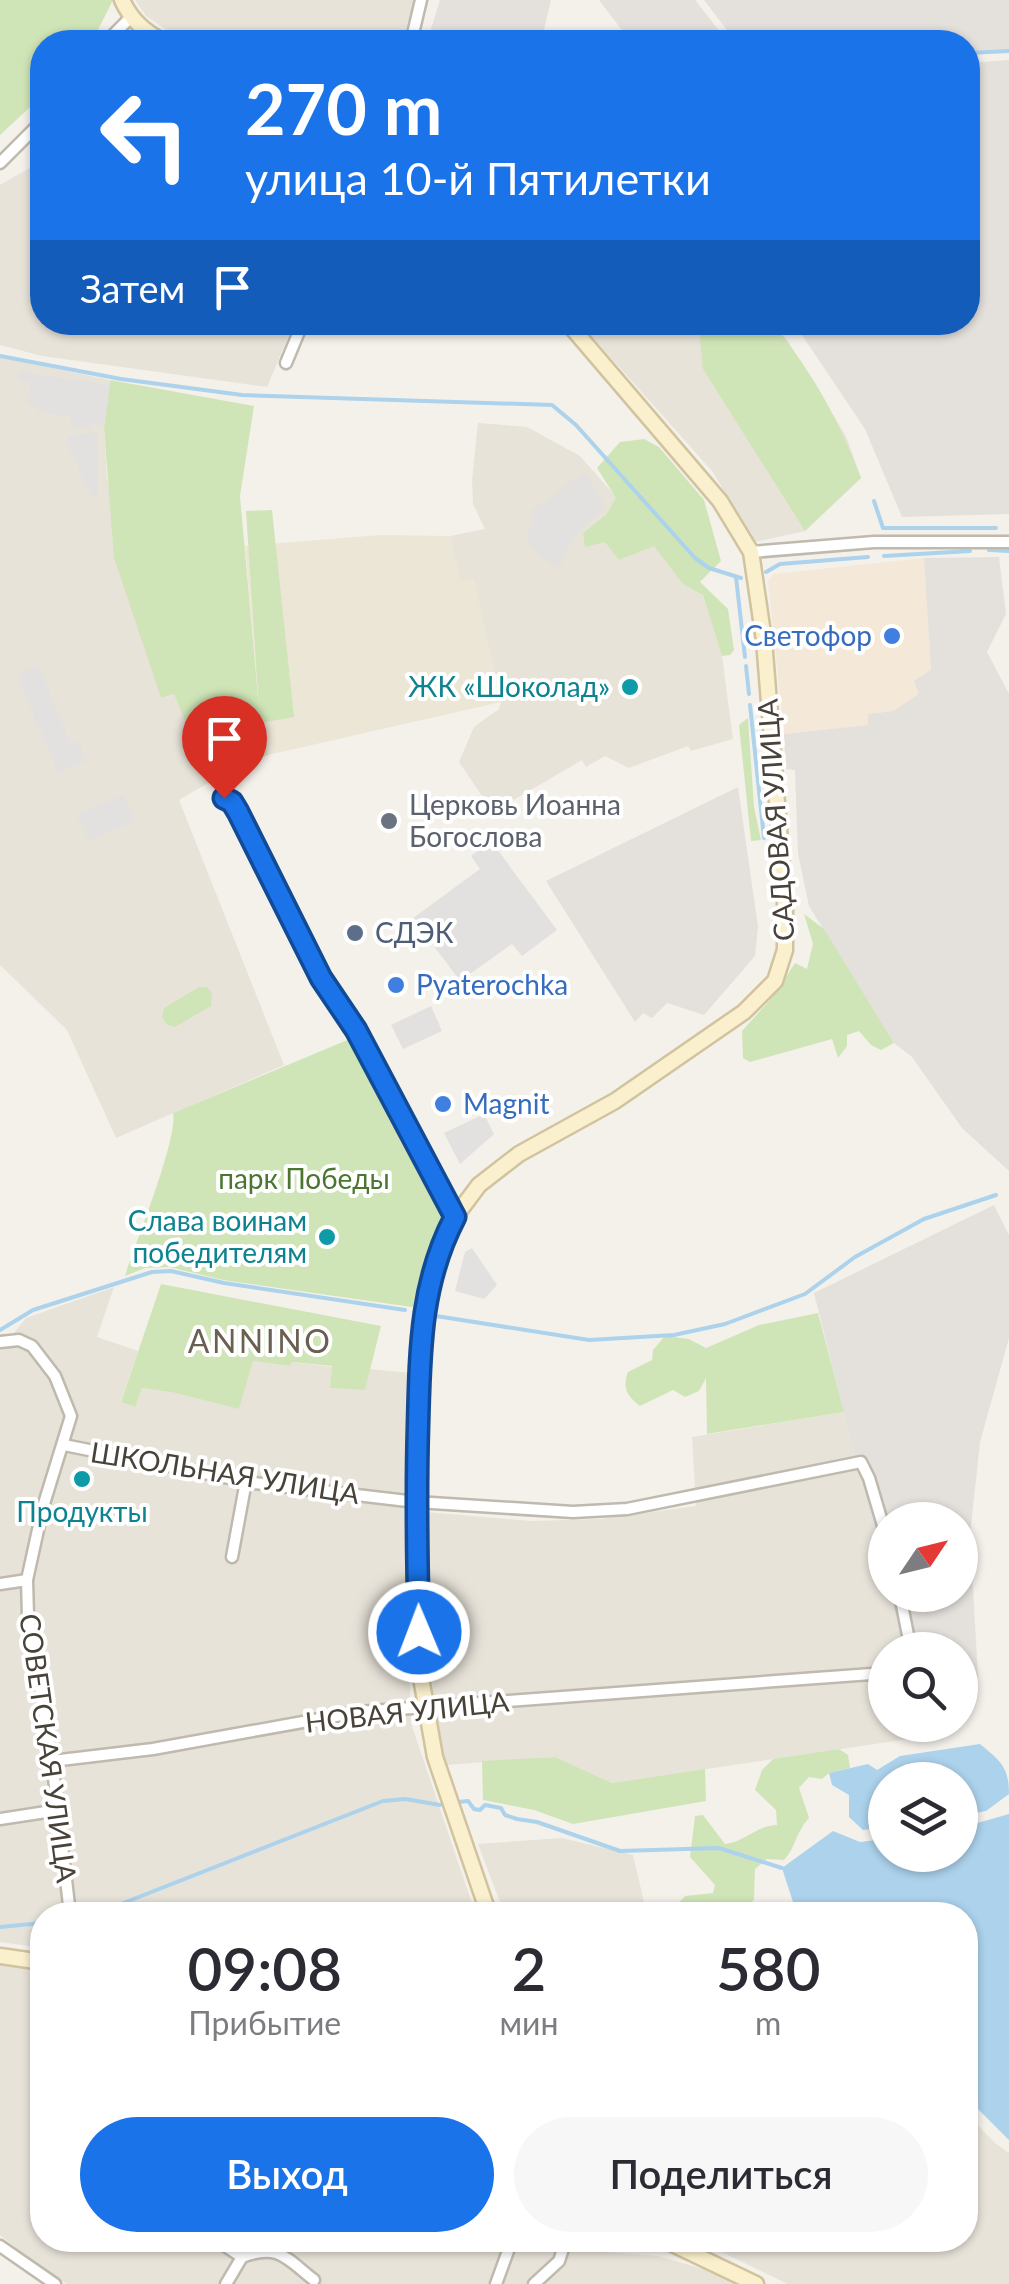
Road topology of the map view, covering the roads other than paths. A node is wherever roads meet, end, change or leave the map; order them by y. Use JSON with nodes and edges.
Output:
{"nodes":[{"id":1,"x":122,"y":0,"type":"edge"},
{"id":2,"x":421,"y":0,"type":"edge"},
{"id":3,"x":131,"y":17,"type":"junction"},
{"id":4,"x":118,"y":30,"type":"edge"},
{"id":5,"x":144,"y":30,"type":"edge"},
{"id":6,"x":413,"y":30,"type":"edge"},
{"id":7,"x":30,"y":134,"type":"edge"},
{"id":8,"x":0,"y":163,"type":"edge"},
{"id":9,"x":298,"y":335,"type":"edge"},
{"id":10,"x":578,"y":335,"type":"edge"},
{"id":11,"x":286,"y":363,"type":"dead end"},
{"id":12,"x":1009,"y":542,"type":"edge"},
{"id":13,"x":751,"y":552,"type":"junction"},
{"id":14,"x":224,"y":798,"type":"dead end"},
{"id":15,"x":455,"y":1217,"type":"junction"},
{"id":16,"x":0,"y":1342,"type":"edge"},
{"id":17,"x":64,"y":1446,"type":"junction"},
{"id":18,"x":246,"y":1481,"type":"junction"},
{"id":19,"x":416,"y":1502,"type":"junction"},
{"id":20,"x":876,"y":1502,"type":"edge"},
{"id":21,"x":232,"y":1558,"type":"dead end"},
{"id":22,"x":27,"y":1580,"type":"junction"},
{"id":23,"x":0,"y":1584,"type":"edge"},
{"id":24,"x":868,"y":1674,"type":"edge"},
{"id":25,"x":425,"y":1708,"type":"junction"},
{"id":26,"x":52,"y":1761,"type":"junction"},
{"id":27,"x":58,"y":1810,"type":"junction"},
{"id":28,"x":0,"y":1819,"type":"edge"},
{"id":29,"x":69,"y":1902,"type":"edge"},
{"id":30,"x":485,"y":1902,"type":"edge"},
{"id":31,"x":0,"y":1956,"type":"edge"},
{"id":32,"x":30,"y":1960,"type":"edge"},
{"id":33,"x":0,"y":2246,"type":"edge"},
{"id":34,"x":234,"y":2252,"type":"edge"},
{"id":35,"x":255,"y":2252,"type":"edge"},
{"id":36,"x":276,"y":2252,"type":"edge"},
{"id":37,"x":508,"y":2252,"type":"edge"},
{"id":38,"x":563,"y":2252,"type":"edge"},
{"id":39,"x":689,"y":2252,"type":"edge"},
{"id":40,"x":242,"y":2257,"type":"junction"},
{"id":41,"x":314,"y":2280,"type":"dead end"},
{"id":42,"x":56,"y":2284,"type":"edge"},
{"id":43,"x":226,"y":2284,"type":"edge"},
{"id":44,"x":496,"y":2284,"type":"edge"},
{"id":45,"x":534,"y":2284,"type":"edge"},
{"id":46,"x":756,"y":2284,"type":"edge"}],
"edges":[{"from":1,"to":3,"type":"main road"},
{"from":2,"to":6,"type":"street"},
{"from":3,"to":4,"type":"street"},
{"from":3,"to":5,"type":"main road"},
{"from":7,"to":8,"type":"street"},
{"from":9,"to":11,"type":"street"},
{"from":10,"to":13,"type":"main road","name":"САДОВАЯ УЛИЦА"},
{"from":12,"to":13,"type":"street"},
{"from":13,"to":15,"type":"main road","name":"САДОВАЯ УЛИЦА"},
{"from":14,"to":15,"type":"street"},
{"from":15,"to":19,"type":"main road","name":"САДОВАЯ УЛИЦА"},
{"from":16,"to":17,"type":"street","name":"СОВЕТСКАЯ УЛИЦА"},
{"from":17,"to":18,"type":"street","name":"ШКОЛЬНАЯ УЛИЦА"},
{"from":17,"to":22,"type":"street","name":"СОВЕТСКАЯ УЛИЦА"},
{"from":18,"to":19,"type":"street","name":"ШКОЛЬНАЯ УЛИЦА"},
{"from":18,"to":21,"type":"street"},
{"from":19,"to":20,"type":"street","name":"ШКОЛЬНАЯ УЛИЦА"},
{"from":19,"to":25,"type":"main road","name":"САДОВАЯ УЛИЦА"},
{"from":22,"to":23,"type":"street"},
{"from":22,"to":26,"type":"street","name":"СОВЕТСКАЯ УЛИЦА"},
{"from":24,"to":25,"type":"street","name":"НОВАЯ УЛИЦА"},
{"from":25,"to":26,"type":"street","name":"НОВАЯ УЛИЦА"},
{"from":25,"to":30,"type":"main road","name":"САДОВАЯ УЛИЦА"},
{"from":26,"to":27,"type":"street","name":"СОВЕТСКАЯ УЛИЦА"},
{"from":27,"to":28,"type":"street"},
{"from":27,"to":29,"type":"street","name":"СОВЕТСКАЯ УЛИЦА"},
{"from":31,"to":32,"type":"main road"},
{"from":33,"to":42,"type":"street"},
{"from":34,"to":40,"type":"street"},
{"from":35,"to":40,"type":"street"},
{"from":36,"to":41,"type":"street"},
{"from":37,"to":44,"type":"street"},
{"from":38,"to":45,"type":"street"},
{"from":39,"to":46,"type":"main road"},
{"from":40,"to":43,"type":"street"}]}
